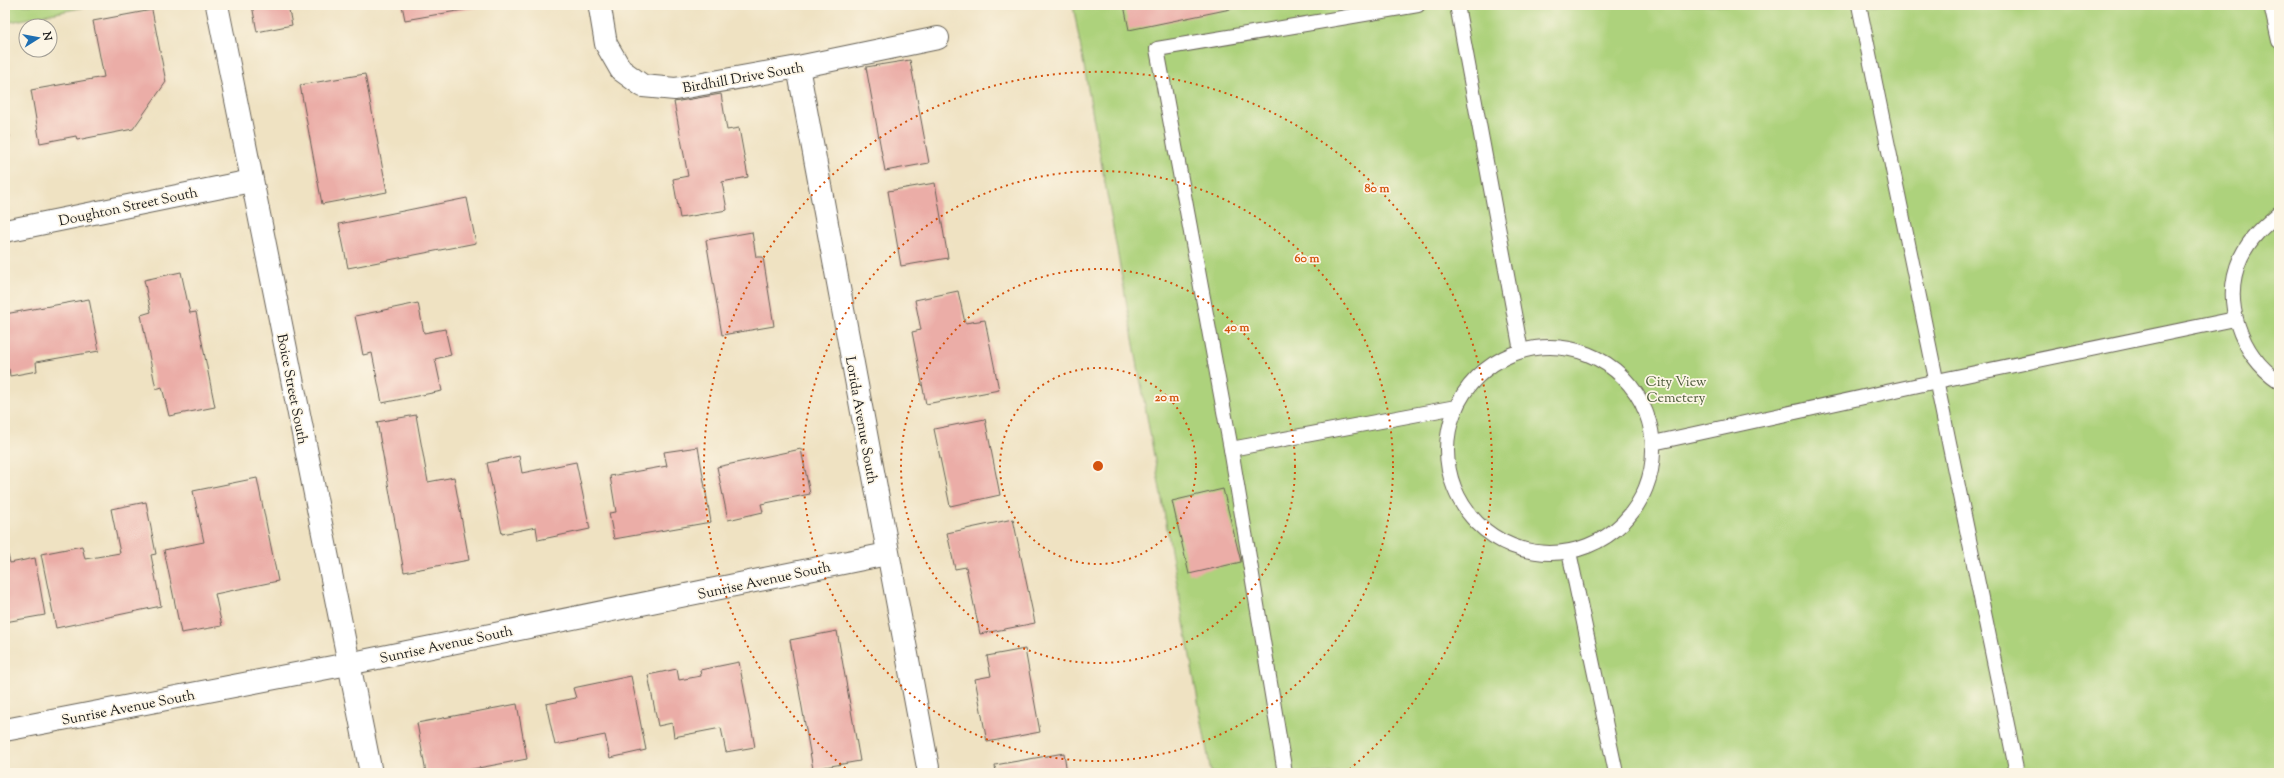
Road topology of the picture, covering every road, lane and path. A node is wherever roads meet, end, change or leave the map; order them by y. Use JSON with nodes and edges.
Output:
{"nodes":[{"id":1,"x":217,"y":5,"type":"edge"},
{"id":2,"x":601,"y":5,"type":"edge"},
{"id":3,"x":1418,"y":5,"type":"edge"},
{"id":4,"x":1457,"y":5,"type":"edge"},
{"id":5,"x":1859,"y":5,"type":"edge"},
{"id":6,"x":2271,"y":5,"type":"edge"},
{"id":7,"x":938,"y":38,"type":"dead end"},
{"id":8,"x":2279,"y":41,"type":"edge"},
{"id":9,"x":798,"y":68,"type":"junction"},
{"id":10,"x":250,"y":181,"type":"junction"},
{"id":11,"x":2279,"y":213,"type":"edge"},
{"id":12,"x":5,"y":231,"type":"edge"},
{"id":13,"x":2235,"y":319,"type":"junction"},
{"id":14,"x":1521,"y":351,"type":"junction"},
{"id":15,"x":2279,"y":380,"type":"edge"},
{"id":16,"x":1937,"y":381,"type":"junction"},
{"id":17,"x":1456,"y":407,"type":"junction"},
{"id":18,"x":1654,"y":444,"type":"junction"},
{"id":19,"x":1231,"y":449,"type":"junction"},
{"id":20,"x":1569,"y":552,"type":"junction"},
{"id":21,"x":887,"y":554,"type":"junction"},
{"id":22,"x":348,"y":664,"type":"junction"},
{"id":23,"x":5,"y":730,"type":"edge"},
{"id":24,"x":371,"y":773,"type":"edge"},
{"id":25,"x":929,"y":773,"type":"edge"},
{"id":26,"x":1285,"y":773,"type":"edge"},
{"id":27,"x":1616,"y":773,"type":"edge"},
{"id":28,"x":2017,"y":773,"type":"edge"}],
"edges":[{"from":1,"to":10,"type":"street","name":"Boice Street South"},
{"from":2,"to":9,"type":"street","name":"Birdhill Drive South"},
{"from":3,"to":19,"type":"lane"},
{"from":4,"to":14,"type":"lane"},
{"from":5,"to":16,"type":"lane"},
{"from":6,"to":8,"type":"lane"},
{"from":7,"to":9,"type":"street","name":"Birdhill Drive South"},
{"from":9,"to":21,"type":"street","name":"Lorida Avenue South"},
{"from":10,"to":12,"type":"street","name":"Doughton Street South"},
{"from":10,"to":22,"type":"street","name":"Boice Street South"},
{"from":11,"to":13,"type":"lane"},
{"from":13,"to":15,"type":"lane"},
{"from":13,"to":16,"type":"lane"},
{"from":14,"to":17,"type":"lane"},
{"from":14,"to":18,"type":"lane"},
{"from":16,"to":18,"type":"lane"},
{"from":16,"to":28,"type":"lane"},
{"from":17,"to":19,"type":"lane"},
{"from":17,"to":20,"type":"lane"},
{"from":18,"to":20,"type":"lane"},
{"from":19,"to":26,"type":"lane"},
{"from":20,"to":27,"type":"lane"},
{"from":21,"to":22,"type":"street","name":"Sunrise Avenue South"},
{"from":21,"to":25,"type":"street","name":"Lorida Avenue South"},
{"from":22,"to":23,"type":"street","name":"Sunrise Avenue South"},
{"from":22,"to":24,"type":"street","name":"Boice Street South"}]}
